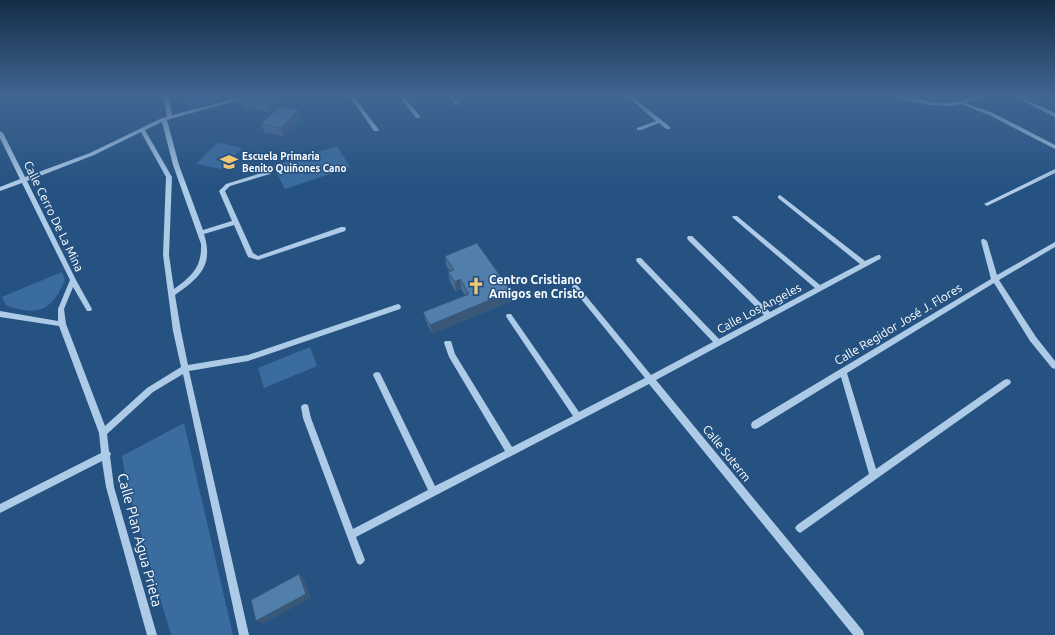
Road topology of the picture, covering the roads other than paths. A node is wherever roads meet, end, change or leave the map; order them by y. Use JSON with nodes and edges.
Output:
{"nodes":[{"id":1,"x":149,"y":127,"type":"edge"},
{"id":2,"x":169,"y":127,"type":"edge"},
{"id":3,"x":374,"y":127,"type":"edge"},
{"id":4,"x":645,"y":127,"type":"edge"},
{"id":5,"x":1016,"y":127,"type":"edge"},
{"id":6,"x":639,"y":129,"type":"dead end"},
{"id":7,"x":142,"y":130,"type":"junction"},
{"id":8,"x":376,"y":130,"type":"dead end"},
{"id":9,"x":0,"y":133,"type":"edge"},
{"id":10,"x":1055,"y":147,"type":"edge"},
{"id":11,"x":1055,"y":171,"type":"edge"},
{"id":12,"x":268,"y":173,"type":"dead end"},
{"id":13,"x":24,"y":180,"type":"junction"},
{"id":14,"x":0,"y":189,"type":"edge"},
{"id":15,"x":780,"y":198,"type":"dead end"},
{"id":16,"x":987,"y":204,"type":"dead end"},
{"id":17,"x":735,"y":216,"type":"dead end"},
{"id":18,"x":235,"y":222,"type":"junction"},
{"id":19,"x":343,"y":229,"type":"dead end"},
{"id":20,"x":201,"y":233,"type":"junction"},
{"id":21,"x":690,"y":238,"type":"dead end"},
{"id":22,"x":984,"y":242,"type":"dead end"},
{"id":23,"x":1055,"y":244,"type":"edge"},
{"id":24,"x":878,"y":257,"type":"dead end"},
{"id":25,"x":639,"y":260,"type":"dead end"},
{"id":26,"x":864,"y":264,"type":"junction"},
{"id":27,"x":73,"y":280,"type":"junction"},
{"id":28,"x":995,"y":280,"type":"junction"},
{"id":29,"x":575,"y":286,"type":"dead end"},
{"id":30,"x":818,"y":288,"type":"junction"},
{"id":31,"x":172,"y":294,"type":"junction"},
{"id":32,"x":398,"y":307,"type":"dead end"},
{"id":33,"x":89,"y":308,"type":"dead end"},
{"id":34,"x":0,"y":314,"type":"edge"},
{"id":35,"x":769,"y":315,"type":"junction"},
{"id":36,"x":509,"y":316,"type":"dead end"},
{"id":37,"x":61,"y":320,"type":"junction"},
{"id":38,"x":448,"y":343,"type":"dead end"},
{"id":39,"x":718,"y":343,"type":"junction"},
{"id":40,"x":1055,"y":366,"type":"edge"},
{"id":41,"x":186,"y":368,"type":"junction"},
{"id":42,"x":842,"y":371,"type":"junction"},
{"id":43,"x":377,"y":375,"type":"dead end"},
{"id":44,"x":651,"y":379,"type":"junction"},
{"id":45,"x":1007,"y":382,"type":"dead end"},
{"id":46,"x":305,"y":407,"type":"dead end"},
{"id":47,"x":578,"y":417,"type":"junction"},
{"id":48,"x":755,"y":425,"type":"dead end"},
{"id":49,"x":103,"y":433,"type":"junction"},
{"id":50,"x":510,"y":452,"type":"junction"},
{"id":51,"x":107,"y":454,"type":"junction"},
{"id":52,"x":874,"y":475,"type":"junction"},
{"id":53,"x":433,"y":492,"type":"junction"},
{"id":54,"x":0,"y":510,"type":"edge"},
{"id":55,"x":800,"y":528,"type":"dead end"},
{"id":56,"x":350,"y":535,"type":"junction"},
{"id":57,"x":360,"y":560,"type":"dead end"},
{"id":58,"x":152,"y":635,"type":"edge"},
{"id":59,"x":244,"y":635,"type":"edge"},
{"id":60,"x":859,"y":635,"type":"edge"}],
"edges":[{"from":1,"to":7,"type":"street"},
{"from":2,"to":20,"type":"street"},
{"from":3,"to":8,"type":"street"},
{"from":4,"to":6,"type":"street"},
{"from":5,"to":10,"type":"street"},
{"from":7,"to":13,"type":"street"},
{"from":7,"to":31,"type":"street"},
{"from":9,"to":13,"type":"street","name":"Calle Cerro De La Mina"},
{"from":11,"to":16,"type":"street"},
{"from":12,"to":18,"type":"street"},
{"from":13,"to":14,"type":"street"},
{"from":13,"to":27,"type":"street","name":"Calle Cerro De La Mina"},
{"from":15,"to":26,"type":"street"},
{"from":17,"to":30,"type":"street"},
{"from":18,"to":19,"type":"street"},
{"from":18,"to":20,"type":"street"},
{"from":20,"to":31,"type":"street"},
{"from":21,"to":35,"type":"street"},
{"from":22,"to":28,"type":"street"},
{"from":23,"to":28,"type":"street","name":"Calle Regidor José J. Flores"},
{"from":24,"to":26,"type":"street","name":"Calle Los Angeles"},
{"from":25,"to":39,"type":"street"},
{"from":26,"to":30,"type":"street","name":"Calle Los Angeles"},
{"from":27,"to":33,"type":"street","name":"Calle Cerro De La Mina"},
{"from":27,"to":37,"type":"street"},
{"from":28,"to":40,"type":"street"},
{"from":28,"to":42,"type":"street","name":"Calle Regidor José J. Flores"},
{"from":29,"to":44,"type":"street","name":"Calle Suterm"},
{"from":30,"to":35,"type":"street","name":"Calle Los Angeles"},
{"from":31,"to":41,"type":"street"},
{"from":32,"to":41,"type":"street"},
{"from":34,"to":37,"type":"street"},
{"from":35,"to":39,"type":"street","name":"Calle Los Angeles"},
{"from":36,"to":47,"type":"street"},
{"from":37,"to":49,"type":"street","name":"Calle Plan Agua Prieta"},
{"from":38,"to":50,"type":"street"},
{"from":39,"to":44,"type":"street","name":"Calle Los Angeles"},
{"from":41,"to":49,"type":"street"},
{"from":41,"to":59,"type":"street"},
{"from":42,"to":48,"type":"street","name":"Calle Regidor José J. Flores"},
{"from":42,"to":52,"type":"street"},
{"from":43,"to":53,"type":"street"},
{"from":44,"to":47,"type":"street","name":"Calle Los Angeles"},
{"from":44,"to":60,"type":"street","name":"Calle Suterm"},
{"from":45,"to":52,"type":"street"},
{"from":46,"to":56,"type":"street"},
{"from":47,"to":50,"type":"street","name":"Calle Los Angeles"},
{"from":49,"to":51,"type":"street","name":"Calle Plan Agua Prieta"},
{"from":50,"to":53,"type":"street","name":"Calle Los Angeles"},
{"from":51,"to":54,"type":"street"},
{"from":51,"to":58,"type":"street","name":"Calle Plan Agua Prieta"},
{"from":52,"to":55,"type":"street"},
{"from":53,"to":56,"type":"street","name":"Calle Los Angeles"},
{"from":56,"to":57,"type":"street"}]}
